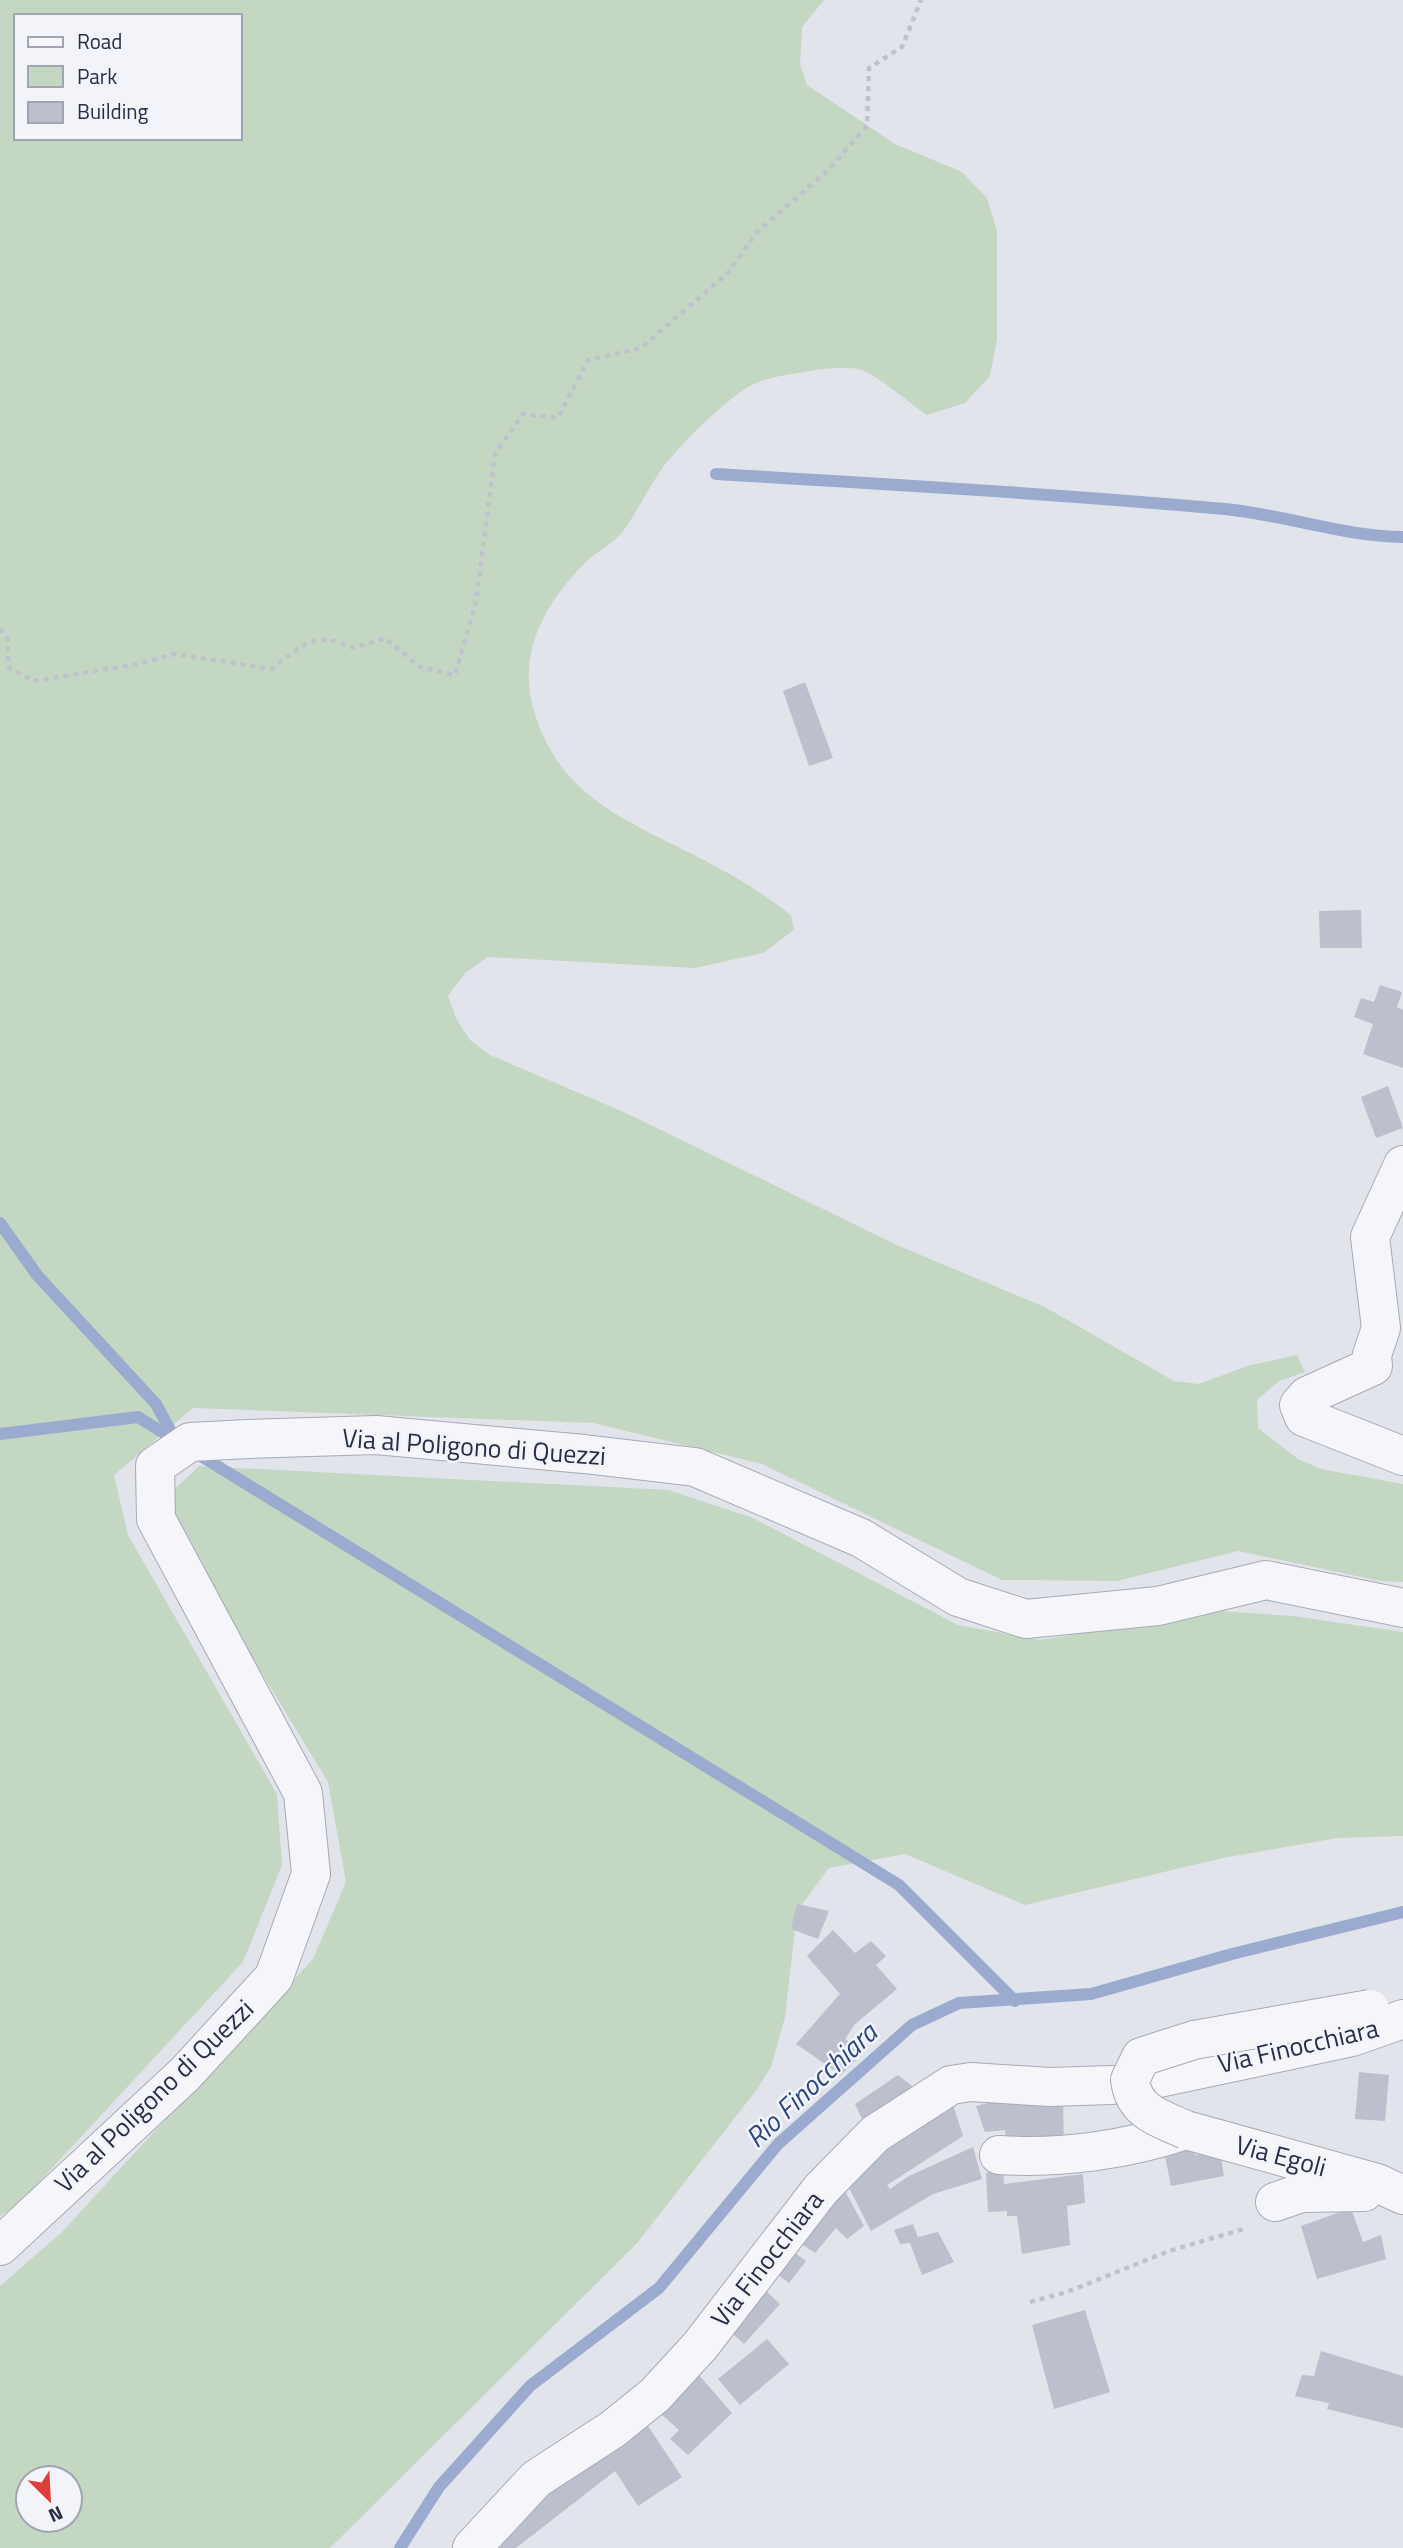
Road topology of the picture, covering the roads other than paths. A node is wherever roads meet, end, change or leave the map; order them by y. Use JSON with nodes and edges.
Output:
{"nodes":[{"id":1,"x":1403,"y":1165,"type":"edge"},
{"id":2,"x":1403,"y":1456,"type":"edge"},
{"id":3,"x":1403,"y":1608,"type":"edge"},
{"id":4,"x":1392,"y":2010,"type":"edge"},
{"id":5,"x":1150,"y":2080,"type":"dead end"},
{"id":6,"x":1112,"y":2085,"type":"dead end"},
{"id":7,"x":1185,"y":2130,"type":"junction"},
{"id":8,"x":999,"y":2155,"type":"dead end"},
{"id":9,"x":1393,"y":2185,"type":"edge"},
{"id":10,"x":1266,"y":2214,"type":"road end"},
{"id":11,"x":0,"y":2246,"type":"edge"},
{"id":12,"x":472,"y":2548,"type":"edge"}],
"edges":[{"from":1,"to":2,"type":"street"},
{"from":3,"to":11,"type":"street","name":"Via al Poligono di Quezzi"},
{"from":4,"to":5,"type":"street","name":"Via Finocchiara"},
{"from":4,"to":7,"type":"street","name":"Via Egoli","bridge":true},
{"from":6,"to":12,"type":"street","name":"Via Finocchiara"},
{"from":7,"to":8,"type":"street"},
{"from":7,"to":9,"type":"street","name":"Via Egoli"},
{"from":9,"to":10,"type":"street"}]}
